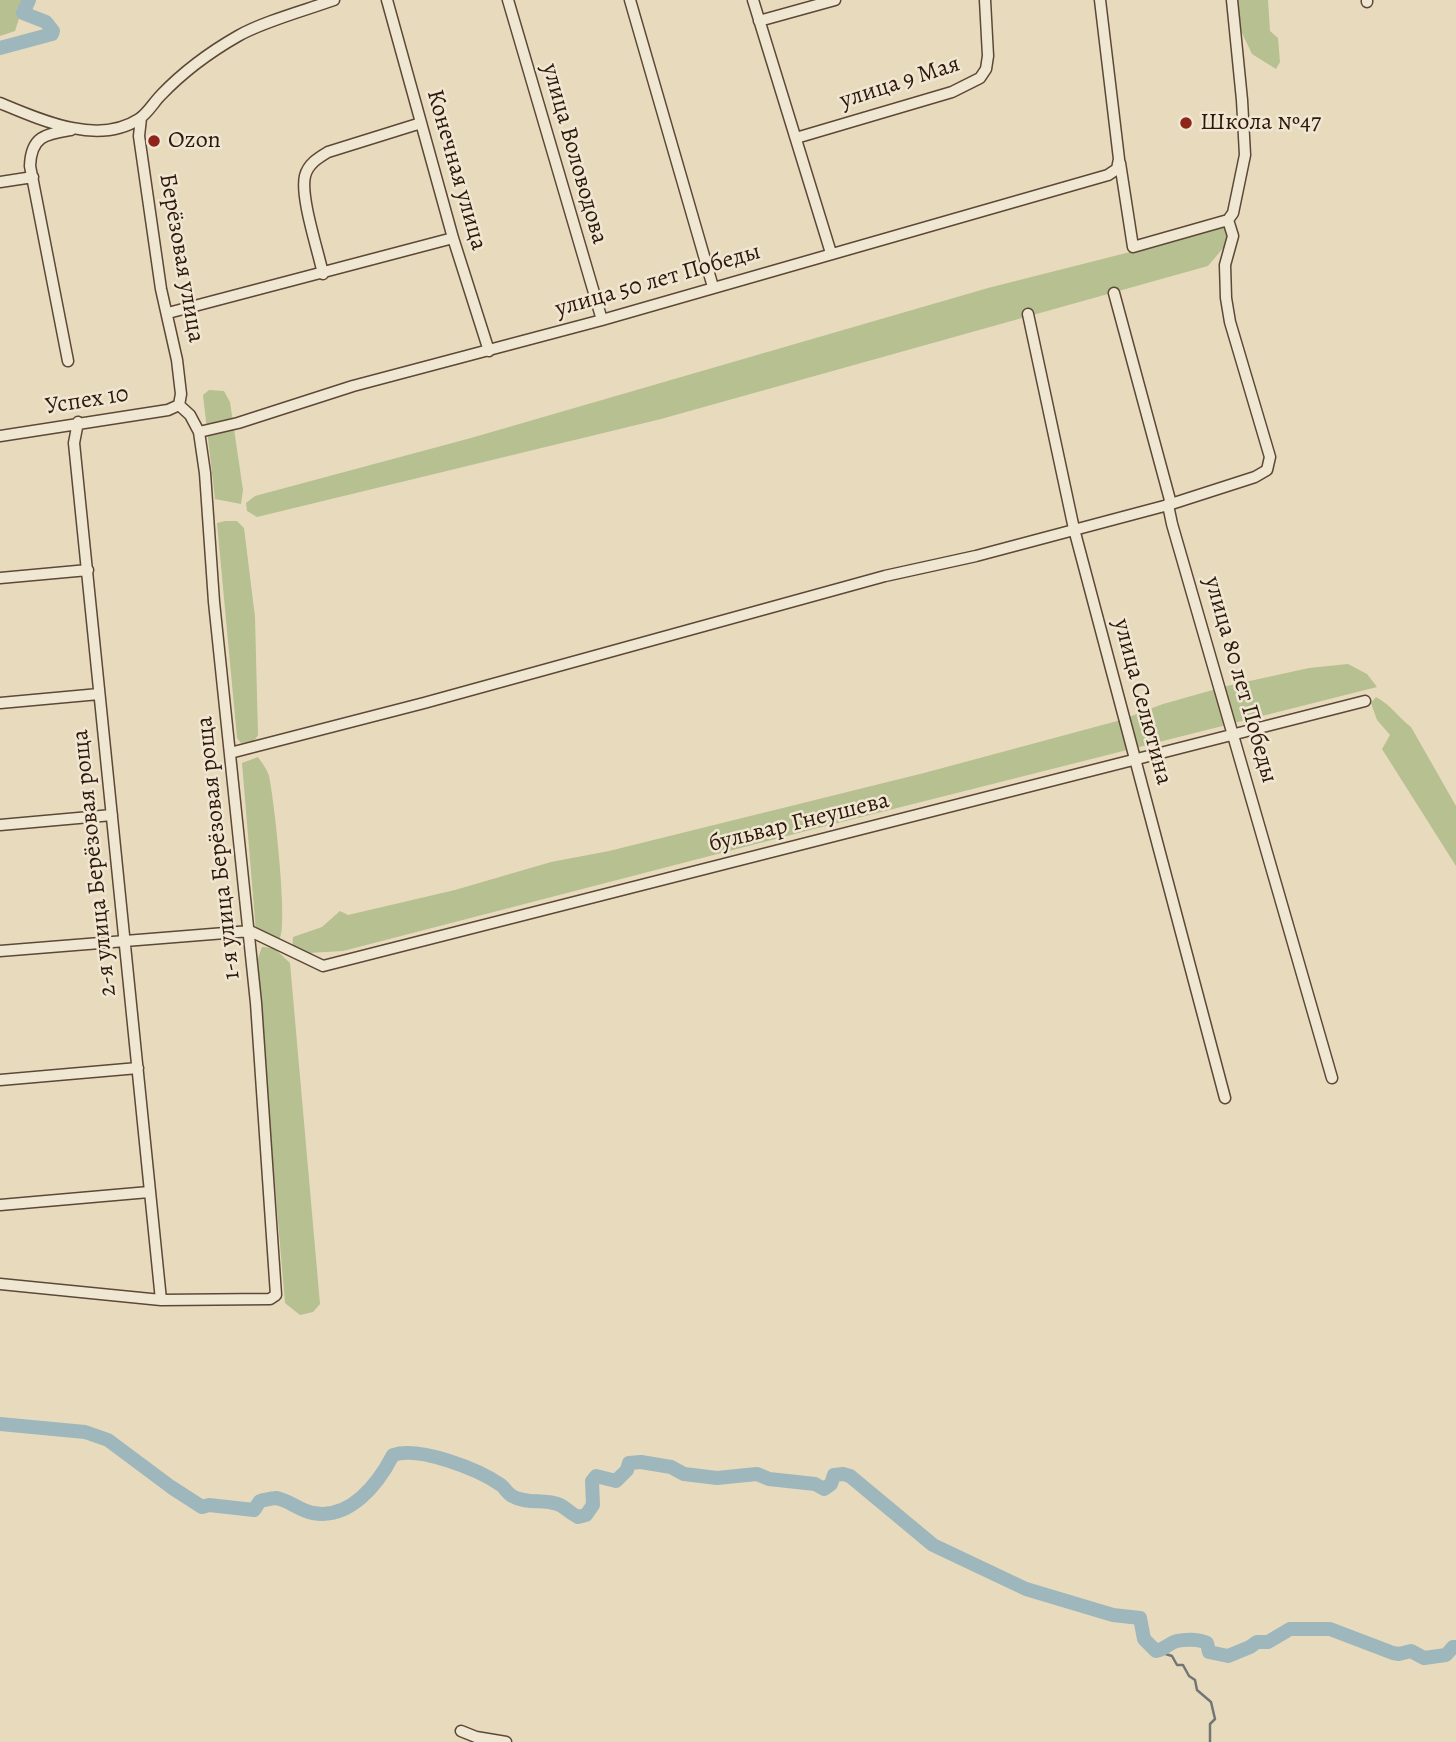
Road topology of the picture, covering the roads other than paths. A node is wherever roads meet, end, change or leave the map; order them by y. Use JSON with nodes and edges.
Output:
{"nodes":[{"id":1,"x":334,"y":0,"type":"edge"},
{"id":2,"x":387,"y":0,"type":"edge"},
{"id":3,"x":508,"y":0,"type":"edge"},
{"id":4,"x":630,"y":0,"type":"edge"},
{"id":5,"x":753,"y":0,"type":"edge"},
{"id":6,"x":835,"y":0,"type":"edge"},
{"id":7,"x":985,"y":0,"type":"edge"},
{"id":8,"x":1100,"y":0,"type":"edge"},
{"id":9,"x":1232,"y":0,"type":"edge"},
{"id":10,"x":759,"y":21,"type":"junction"},
{"id":11,"x":0,"y":103,"type":"edge"},
{"id":12,"x":141,"y":118,"type":"junction"},
{"id":13,"x":421,"y":123,"type":"junction"},
{"id":14,"x":75,"y":129,"type":"junction"},
{"id":15,"x":796,"y":138,"type":"junction"},
{"id":16,"x":1119,"y":159,"type":"junction"},
{"id":17,"x":33,"y":177,"type":"junction"},
{"id":18,"x":0,"y":182,"type":"edge"},
{"id":19,"x":1228,"y":220,"type":"junction"},
{"id":20,"x":453,"y":238,"type":"junction"},
{"id":21,"x":831,"y":253,"type":"junction"},
{"id":22,"x":323,"y":274,"type":"junction"},
{"id":23,"x":713,"y":287,"type":"junction"},
{"id":24,"x":1114,"y":293,"type":"dead end"},
{"id":25,"x":168,"y":313,"type":"junction"},
{"id":26,"x":1028,"y":314,"type":"dead end"},
{"id":27,"x":602,"y":320,"type":"junction"},
{"id":28,"x":489,"y":351,"type":"junction"},
{"id":29,"x":68,"y":361,"type":"dead end"},
{"id":30,"x":179,"y":405,"type":"junction"},
{"id":31,"x":78,"y":422,"type":"junction"},
{"id":32,"x":199,"y":432,"type":"junction"},
{"id":33,"x":0,"y":436,"type":"edge"},
{"id":34,"x":1168,"y":505,"type":"junction"},
{"id":35,"x":1074,"y":528,"type":"junction"},
{"id":36,"x":88,"y":570,"type":"junction"},
{"id":37,"x":0,"y":578,"type":"edge"},
{"id":38,"x":99,"y":694,"type":"junction"},
{"id":39,"x":1365,"y":701,"type":"dead end"},
{"id":40,"x":0,"y":703,"type":"edge"},
{"id":41,"x":1233,"y":734,"type":"junction"},
{"id":42,"x":230,"y":752,"type":"junction"},
{"id":43,"x":1135,"y":759,"type":"junction"},
{"id":44,"x":112,"y":815,"type":"junction"},
{"id":45,"x":0,"y":825,"type":"edge"},
{"id":46,"x":250,"y":931,"type":"junction"},
{"id":47,"x":124,"y":942,"type":"junction"},
{"id":48,"x":0,"y":951,"type":"edge"},
{"id":49,"x":138,"y":1068,"type":"junction"},
{"id":50,"x":1332,"y":1078,"type":"dead end"},
{"id":51,"x":0,"y":1080,"type":"edge"},
{"id":52,"x":1225,"y":1098,"type":"dead end"},
{"id":53,"x":149,"y":1192,"type":"junction"},
{"id":54,"x":0,"y":1205,"type":"edge"},
{"id":55,"x":0,"y":1284,"type":"edge"},
{"id":56,"x":161,"y":1300,"type":"junction"},
{"id":57,"x":461,"y":1731,"type":"dead end"},
{"id":58,"x":506,"y":1742,"type":"edge"}],
"edges":[{"from":1,"to":12,"type":"street"},
{"from":2,"to":13,"type":"street","name":"Конечная улица"},
{"from":3,"to":27,"type":"street","name":"улица Воловодова"},
{"from":4,"to":23,"type":"street"},
{"from":5,"to":10,"type":"street"},
{"from":6,"to":10,"type":"street"},
{"from":7,"to":15,"type":"street","name":"улица 9 Мая"},
{"from":8,"to":16,"type":"street"},
{"from":9,"to":19,"type":"street"},
{"from":10,"to":15,"type":"street"},
{"from":11,"to":14,"type":"street"},
{"from":12,"to":14,"type":"street"},
{"from":12,"to":25,"type":"street","name":"Берёзовая улица"},
{"from":13,"to":20,"type":"street","name":"Конечная улица"},
{"from":13,"to":22,"type":"street"},
{"from":14,"to":17,"type":"street"},
{"from":15,"to":21,"type":"street"},
{"from":16,"to":19,"type":"street"},
{"from":16,"to":21,"type":"street","name":"улица 50 лет Победы"},
{"from":17,"to":18,"type":"street"},
{"from":17,"to":29,"type":"street"},
{"from":19,"to":34,"type":"street"},
{"from":20,"to":22,"type":"street"},
{"from":20,"to":28,"type":"street","name":"Конечная улица"},
{"from":21,"to":23,"type":"street","name":"улица 50 лет Победы"},
{"from":22,"to":25,"type":"street"},
{"from":23,"to":27,"type":"street","name":"улица 50 лет Победы"},
{"from":24,"to":34,"type":"street","name":"улица 80 лет Победы"},
{"from":25,"to":30,"type":"street","name":"Берёзовая улица"},
{"from":26,"to":35,"type":"street","name":"улица Селютина"},
{"from":27,"to":28,"type":"street","name":"улица 50 лет Победы"},
{"from":28,"to":32,"type":"street","name":"улица 50 лет Победы"},
{"from":30,"to":31,"type":"street","name":"Успех 10"},
{"from":30,"to":32,"type":"street","name":"1-я улица Берёзовая роща"},
{"from":31,"to":33,"type":"street","name":"Успех 10"},
{"from":31,"to":36,"type":"street","name":"2-я улица Берёзовая роща"},
{"from":32,"to":42,"type":"street","name":"1-я улица Берёзовая роща"},
{"from":34,"to":35,"type":"street"},
{"from":34,"to":41,"type":"street","name":"улица 80 лет Победы"},
{"from":35,"to":42,"type":"street"},
{"from":35,"to":43,"type":"street","name":"улица Селютина"},
{"from":36,"to":37,"type":"street"},
{"from":36,"to":38,"type":"street","name":"2-я улица Берёзовая роща"},
{"from":38,"to":40,"type":"street"},
{"from":38,"to":44,"type":"street","name":"2-я улица Берёзовая роща"},
{"from":39,"to":41,"type":"street","name":"бульвар Гнеушева"},
{"from":41,"to":43,"type":"street","name":"бульвар Гнеушева"},
{"from":41,"to":50,"type":"street","name":"улица 80 лет Победы"},
{"from":42,"to":46,"type":"street","name":"1-я улица Берёзовая роща"},
{"from":43,"to":46,"type":"street","name":"бульвар Гнеушева"},
{"from":43,"to":52,"type":"street","name":"улица Селютина"},
{"from":44,"to":45,"type":"street"},
{"from":44,"to":47,"type":"street","name":"2-я улица Берёзовая роща"},
{"from":46,"to":47,"type":"street"},
{"from":46,"to":56,"type":"street","name":"1-я улица Берёзовая роща"},
{"from":47,"to":48,"type":"street"},
{"from":47,"to":49,"type":"street","name":"2-я улица Берёзовая роща"},
{"from":49,"to":51,"type":"street"},
{"from":49,"to":53,"type":"street","name":"2-я улица Берёзовая роща"},
{"from":53,"to":54,"type":"street"},
{"from":53,"to":56,"type":"street","name":"2-я улица Берёзовая роща"},
{"from":55,"to":56,"type":"street"},
{"from":57,"to":58,"type":"street"}]}
